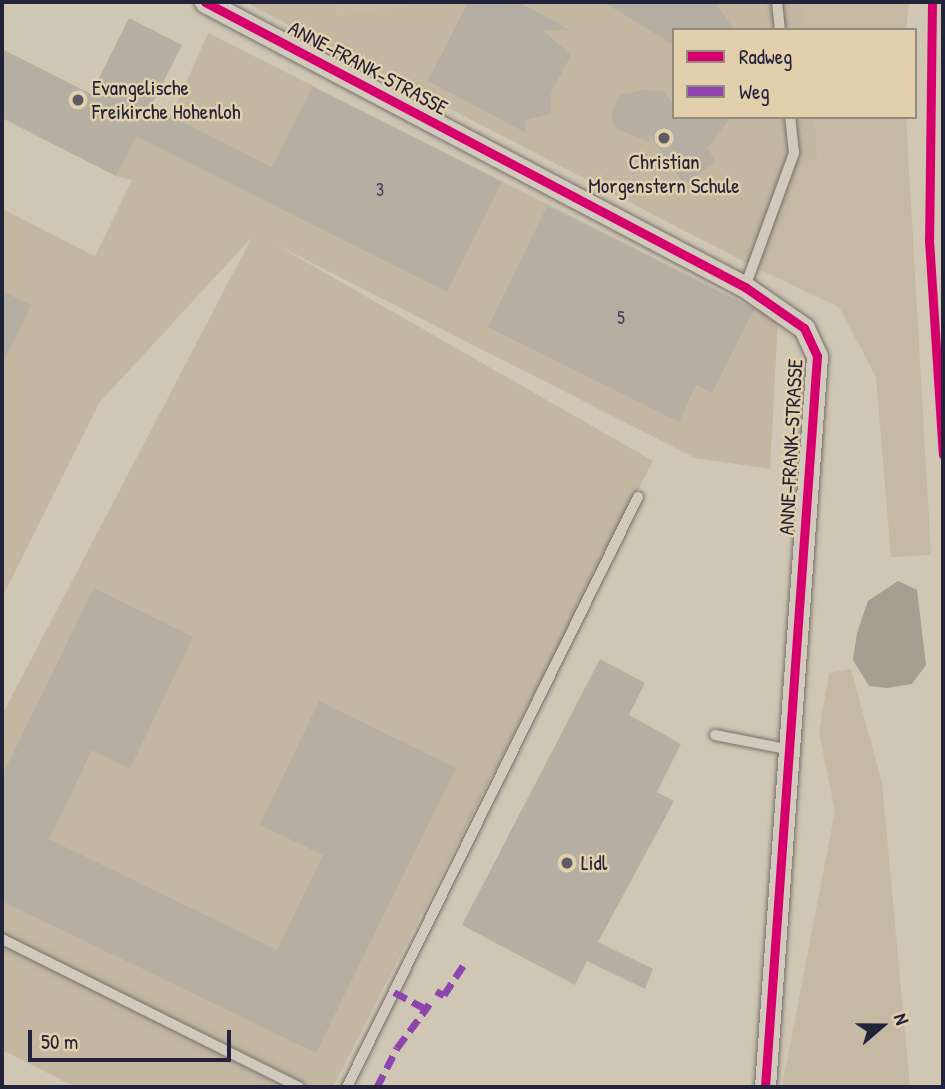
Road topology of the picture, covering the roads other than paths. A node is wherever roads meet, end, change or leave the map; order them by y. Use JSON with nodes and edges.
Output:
{"nodes":[{"id":1,"x":205,"y":2,"type":"edge"},
{"id":2,"x":776,"y":2,"type":"edge"},
{"id":3,"x":780,"y":28,"type":"edge"},
{"id":4,"x":790,"y":119,"type":"edge"},
{"id":5,"x":745,"y":286,"type":"junction"},
{"id":6,"x":638,"y":498,"type":"dead end"},
{"id":7,"x":715,"y":735,"type":"dead end"},
{"id":8,"x":786,"y":749,"type":"junction"},
{"id":9,"x":2,"y":939,"type":"edge"},
{"id":10,"x":764,"y":1086,"type":"edge"},
{"id":11,"x":299,"y":1087,"type":"edge"},
{"id":12,"x":347,"y":1087,"type":"edge"}],
"edges":[{"from":1,"to":5,"type":"street","name":"ANNE-FRANK-STRASSE"},
{"from":2,"to":3,"type":"lane"},
{"from":4,"to":5,"type":"lane"},
{"from":5,"to":8,"type":"street","name":"ANNE-FRANK-STRASSE"},
{"from":6,"to":12,"type":"lane"},
{"from":7,"to":8,"type":"lane"},
{"from":8,"to":10,"type":"street","name":"ANNE-FRANK-STRASSE"},
{"from":9,"to":11,"type":"lane"}]}
